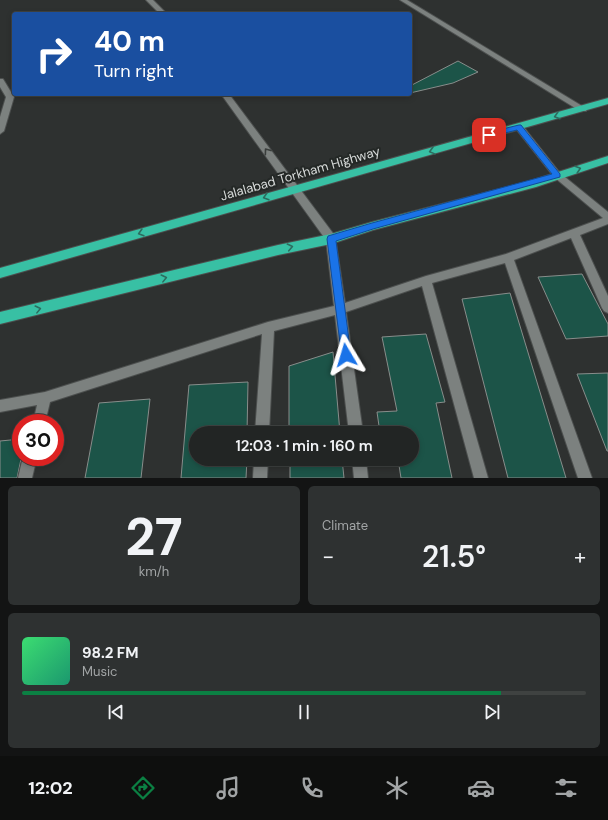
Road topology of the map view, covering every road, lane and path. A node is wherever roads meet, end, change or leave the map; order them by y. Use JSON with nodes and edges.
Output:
{"nodes":[{"id":1,"x":149,"y":0,"type":"edge"},
{"id":2,"x":403,"y":0,"type":"edge"},
{"id":3,"x":162,"y":12,"type":"edge"},
{"id":4,"x":0,"y":81,"type":"edge"},
{"id":5,"x":226,"y":96,"type":"edge"},
{"id":6,"x":608,"y":101,"type":"edge"},
{"id":7,"x":583,"y":109,"type":"junction"},
{"id":8,"x":519,"y":127,"type":"junction"},
{"id":9,"x":0,"y":131,"type":"edge"},
{"id":10,"x":608,"y":159,"type":"edge"},
{"id":11,"x":557,"y":176,"type":"junction"},
{"id":12,"x":294,"y":188,"type":"junction"},
{"id":13,"x":608,"y":218,"type":"edge"},
{"id":14,"x":574,"y":233,"type":"junction"},
{"id":15,"x":331,"y":239,"type":"junction"},
{"id":16,"x":508,"y":258,"type":"junction"},
{"id":17,"x":0,"y":274,"type":"edge"},
{"id":18,"x":426,"y":280,"type":"junction"},
{"id":19,"x":608,"y":308,"type":"edge"},
{"id":20,"x":340,"y":309,"type":"junction"},
{"id":21,"x":0,"y":318,"type":"edge"},
{"id":22,"x":268,"y":327,"type":"junction"},
{"id":23,"x":46,"y":398,"type":"junction"},
{"id":24,"x":0,"y":406,"type":"edge"},
{"id":25,"x":42,"y":414,"type":"edge"},
{"id":26,"x":262,"y":426,"type":"edge"},
{"id":27,"x":355,"y":426,"type":"edge"},
{"id":28,"x":28,"y":466,"type":"edge"},
{"id":29,"x":261,"y":466,"type":"edge"},
{"id":30,"x":360,"y":466,"type":"edge"},
{"id":31,"x":25,"y":478,"type":"edge"},
{"id":32,"x":260,"y":478,"type":"edge"},
{"id":33,"x":361,"y":478,"type":"edge"},
{"id":34,"x":481,"y":478,"type":"edge"},
{"id":35,"x":585,"y":478,"type":"edge"}],
"edges":[{"from":1,"to":3,"type":"street"},
{"from":2,"to":7,"type":"street"},
{"from":4,"to":9,"type":"street"},
{"from":12,"to":5,"type":"street","one_way":true},
{"from":6,"to":7,"type":"highway","name":"Jalalabad Torkham Highway"},
{"from":7,"to":8,"type":"highway","name":"Jalalabad Torkham Highway","one_way":true},
{"from":8,"to":11,"type":"street"},
{"from":8,"to":12,"type":"highway","name":"Jalalabad Torkham Highway","one_way":true},
{"from":11,"to":10,"type":"highway","one_way":true},
{"from":11,"to":13,"type":"street"},
{"from":11,"to":15,"type":"highway"},
{"from":12,"to":15,"type":"street"},
{"from":12,"to":17,"type":"highway","name":"Jalalabad Torkham Highway","one_way":true},
{"from":13,"to":14,"type":"street"},
{"from":14,"to":16,"type":"street"},
{"from":14,"to":19,"type":"street"},
{"from":15,"to":20,"type":"street"},
{"from":21,"to":15,"type":"highway","one_way":true},
{"from":16,"to":18,"type":"street"},
{"from":16,"to":35,"type":"street"},
{"from":18,"to":20,"type":"street"},
{"from":18,"to":34,"type":"street"},
{"from":20,"to":22,"type":"street"},
{"from":20,"to":27,"type":"street"},
{"from":22,"to":23,"type":"street"},
{"from":22,"to":26,"type":"street"},
{"from":23,"to":24,"type":"street"},
{"from":23,"to":25,"type":"street"},
{"from":28,"to":31,"type":"street"},
{"from":29,"to":32,"type":"street"},
{"from":30,"to":33,"type":"street"}]}
